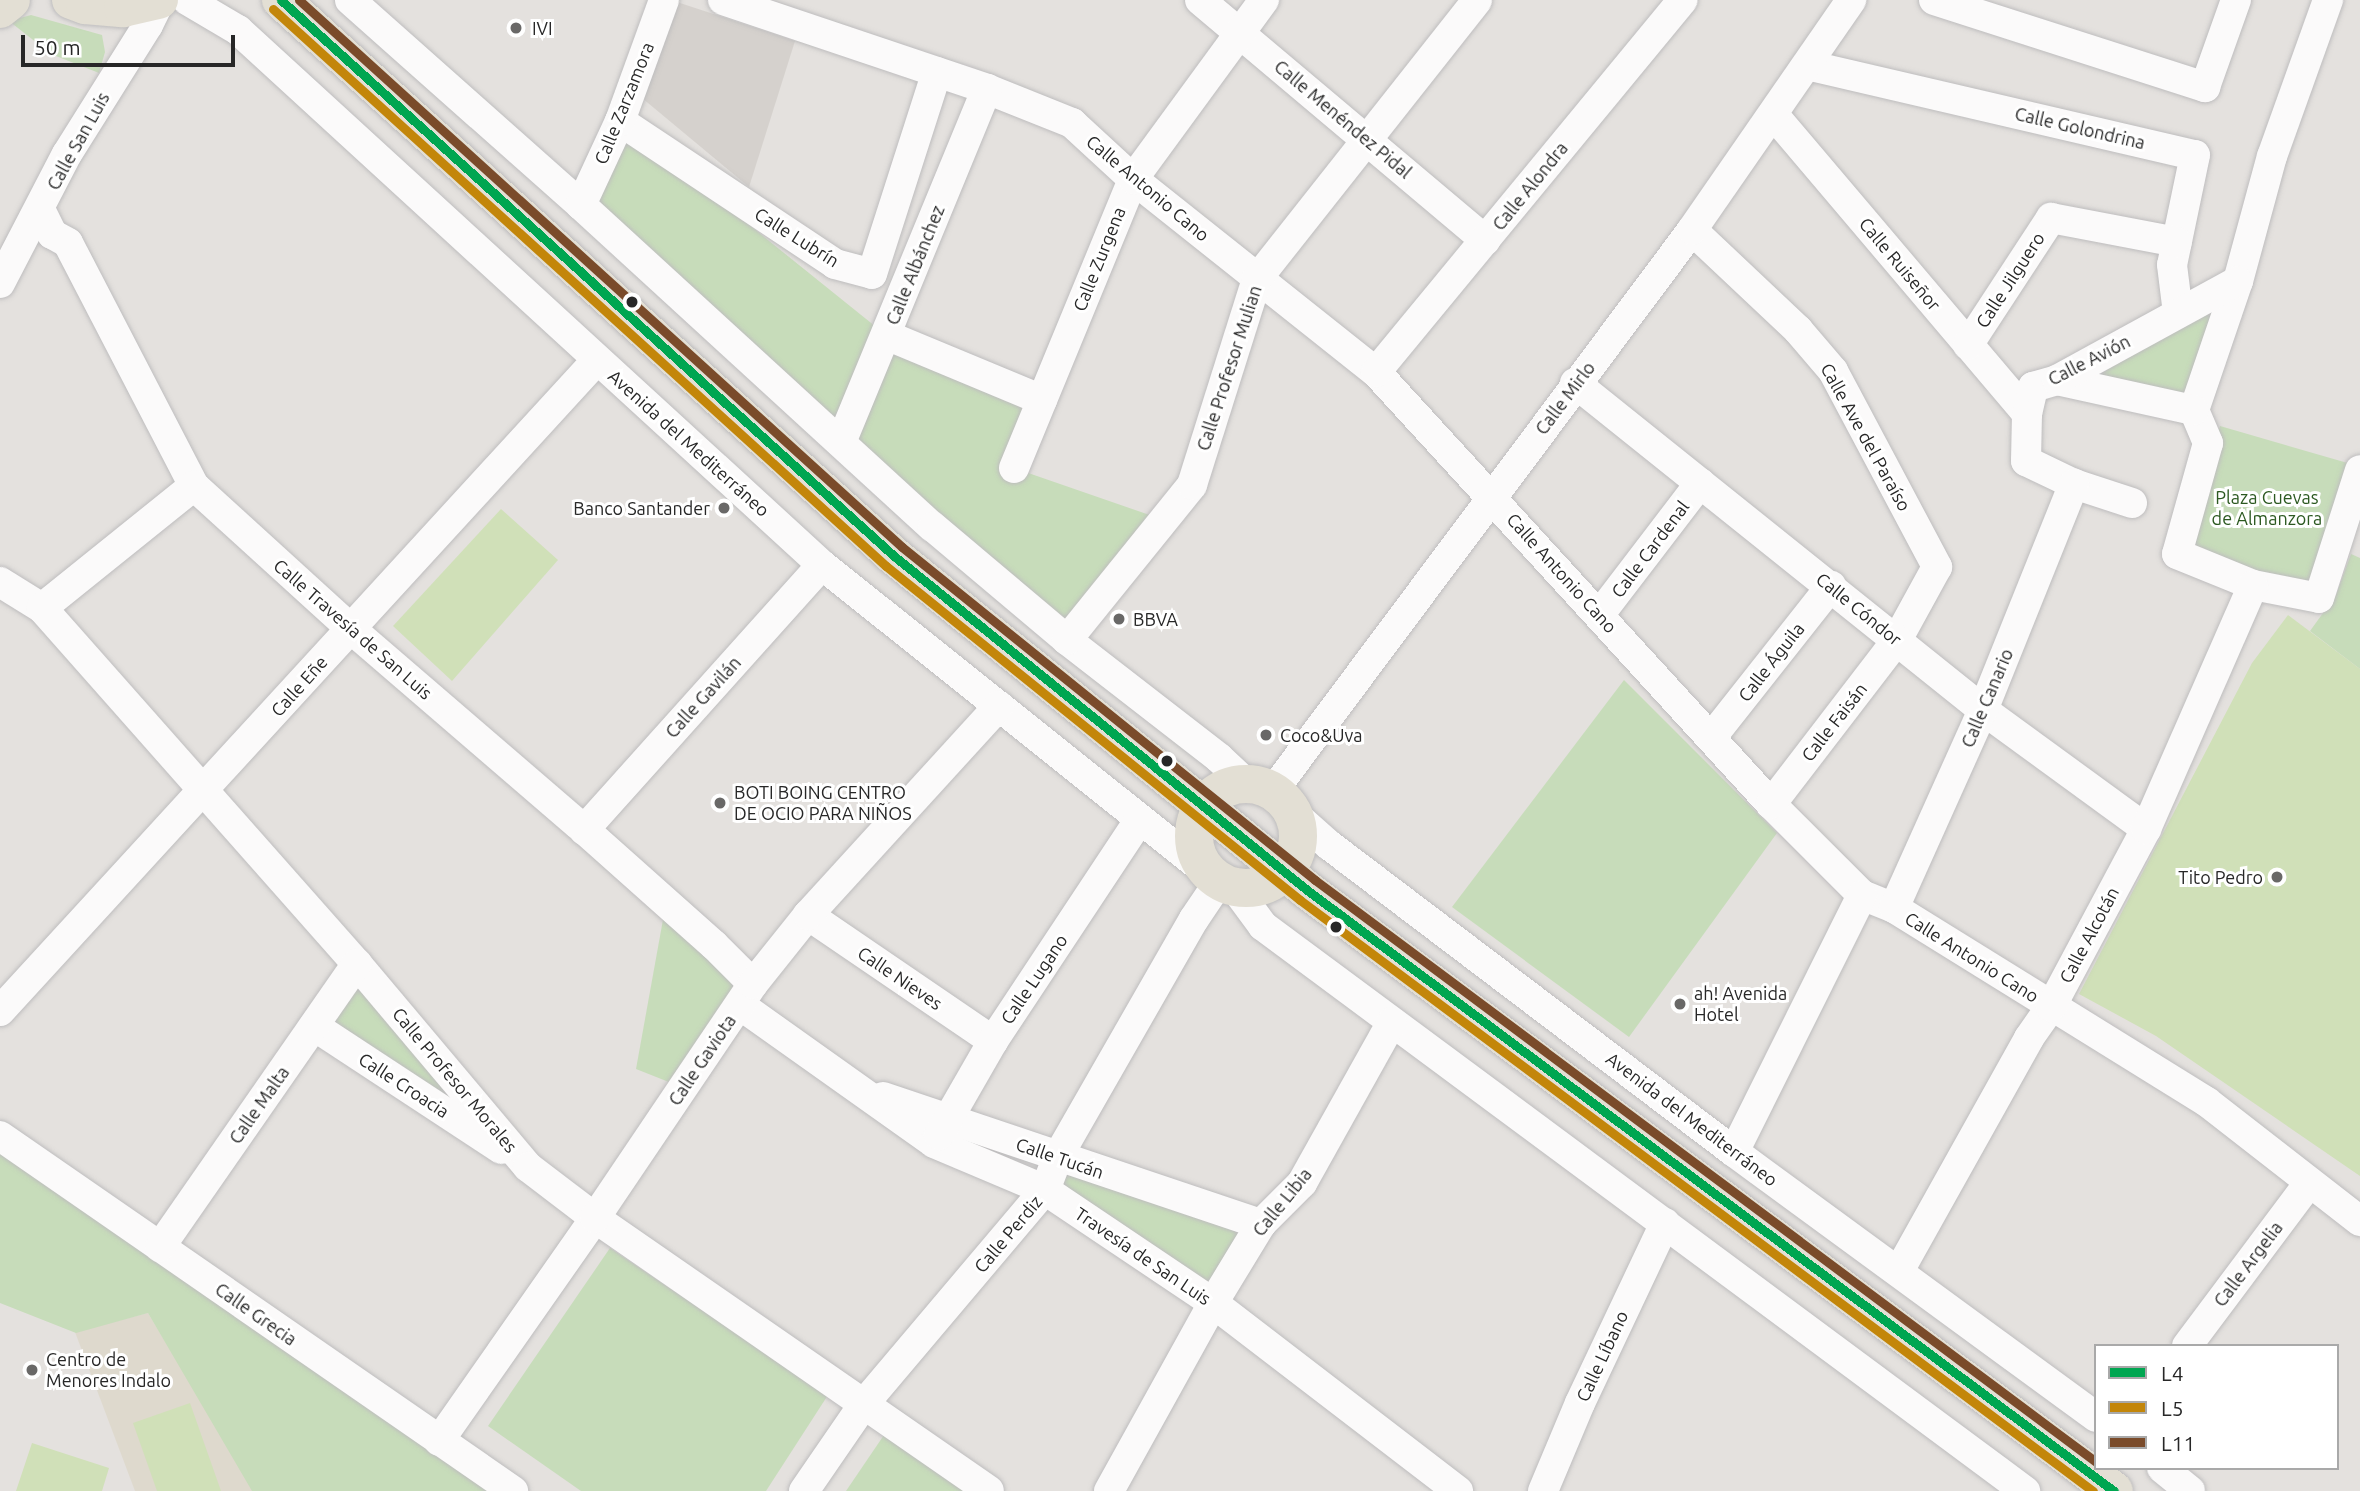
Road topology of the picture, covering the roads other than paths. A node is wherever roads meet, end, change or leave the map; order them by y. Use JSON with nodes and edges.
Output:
{"nodes":[{"id":1,"x":11,"y":0,"type":"edge"},
{"id":2,"x":71,"y":0,"type":"edge"},
{"id":3,"x":160,"y":0,"type":"edge"},
{"id":4,"x":187,"y":0,"type":"edge"},
{"id":5,"x":281,"y":0,"type":"edge"},
{"id":6,"x":350,"y":0,"type":"edge"},
{"id":7,"x":664,"y":0,"type":"edge"},
{"id":8,"x":723,"y":0,"type":"edge"},
{"id":9,"x":1200,"y":0,"type":"edge"},
{"id":10,"x":1264,"y":0,"type":"edge"},
{"id":11,"x":1477,"y":0,"type":"edge"},
{"id":12,"x":1683,"y":0,"type":"edge"},
{"id":13,"x":1851,"y":0,"type":"edge"},
{"id":14,"x":1934,"y":0,"type":"edge"},
{"id":15,"x":2236,"y":0,"type":"edge"},
{"id":16,"x":2328,"y":0,"type":"edge"},
{"id":17,"x":0,"y":9,"type":"edge"},
{"id":18,"x":1239,"y":32,"type":"junction"},
{"id":19,"x":1807,"y":65,"type":"junction"},
{"id":20,"x":937,"y":72,"type":"junction"},
{"id":21,"x":987,"y":89,"type":"junction"},
{"id":22,"x":1773,"y":114,"type":"junction"},
{"id":23,"x":620,"y":121,"type":"junction"},
{"id":24,"x":1368,"y":139,"type":"junction"},
{"id":25,"x":1133,"y":178,"type":"junction"},
{"id":26,"x":581,"y":205,"type":"junction"},
{"id":27,"x":40,"y":209,"type":"junction"},
{"id":28,"x":1692,"y":230,"type":"junction"},
{"id":29,"x":1485,"y":240,"type":"junction"},
{"id":30,"x":2177,"y":242,"type":"junction"},
{"id":31,"x":1257,"y":279,"type":"junction"},
{"id":32,"x":2238,"y":281,"type":"junction"},
{"id":33,"x":0,"y":283,"type":"edge"},
{"id":34,"x":2178,"y":313,"type":"junction"},
{"id":35,"x":886,"y":335,"type":"junction"},
{"id":36,"x":1968,"y":345,"type":"junction"},
{"id":37,"x":597,"y":360,"type":"junction"},
{"id":38,"x":1376,"y":372,"type":"junction"},
{"id":39,"x":2057,"y":380,"type":"junction"},
{"id":40,"x":1575,"y":383,"type":"junction"},
{"id":41,"x":1042,"y":401,"type":"junction"},
{"id":42,"x":2194,"y":410,"type":"junction"},
{"id":43,"x":2027,"y":414,"type":"junction"},
{"id":44,"x":842,"y":440,"type":"junction"},
{"id":45,"x":1014,"y":468,"type":"dead end"},
{"id":46,"x":2360,"y":470,"type":"edge"},
{"id":47,"x":1700,"y":483,"type":"junction"},
{"id":48,"x":2074,"y":484,"type":"junction"},
{"id":49,"x":194,"y":486,"type":"junction"},
{"id":50,"x":1493,"y":496,"type":"junction"},
{"id":51,"x":2132,"y":503,"type":"dead end"},
{"id":52,"x":2352,"y":531,"type":"edge"},
{"id":53,"x":822,"y":565,"type":"junction"},
{"id":54,"x":0,"y":582,"type":"edge"},
{"id":55,"x":2253,"y":585,"type":"junction"},
{"id":56,"x":1831,"y":586,"type":"junction"},
{"id":57,"x":42,"y":608,"type":"junction"},
{"id":58,"x":1600,"y":614,"type":"junction"},
{"id":59,"x":351,"y":629,"type":"junction"},
{"id":60,"x":1067,"y":640,"type":"junction"},
{"id":61,"x":1897,"y":640,"type":"junction"},
{"id":62,"x":999,"y":706,"type":"junction"},
{"id":63,"x":1983,"y":710,"type":"junction"},
{"id":64,"x":1711,"y":738,"type":"junction"},
{"id":65,"x":203,"y":793,"type":"junction"},
{"id":66,"x":1271,"y":796,"type":"junction"},
{"id":67,"x":1771,"y":804,"type":"junction"},
{"id":68,"x":1203,"y":805,"type":"junction"},
{"id":69,"x":1140,"y":819,"type":"junction"},
{"id":70,"x":2146,"y":829,"type":"junction"},
{"id":71,"x":584,"y":830,"type":"junction"},
{"id":72,"x":1286,"y":870,"type":"junction"},
{"id":73,"x":1220,"y":880,"type":"junction"},
{"id":74,"x":1862,"y":895,"type":"junction"},
{"id":75,"x":1894,"y":908,"type":"junction"},
{"id":76,"x":808,"y":915,"type":"junction"},
{"id":77,"x":357,"y":964,"type":"junction"},
{"id":78,"x":746,"y":995,"type":"junction"},
{"id":79,"x":2051,"y":1007,"type":"junction"},
{"id":80,"x":0,"y":1011,"type":"edge"},
{"id":81,"x":1392,"y":1022,"type":"junction"},
{"id":82,"x":314,"y":1026,"type":"junction"},
{"id":83,"x":993,"y":1041,"type":"junction"},
{"id":84,"x":941,"y":1130,"type":"junction"},
{"id":85,"x":0,"y":1136,"type":"edge"},
{"id":86,"x":1734,"y":1152,"type":"junction"},
{"id":87,"x":1057,"y":1158,"type":"junction"},
{"id":88,"x":528,"y":1167,"type":"junction"},
{"id":89,"x":2309,"y":1183,"type":"junction"},
{"id":90,"x":1045,"y":1190,"type":"junction"},
{"id":91,"x":595,"y":1218,"type":"junction"},
{"id":92,"x":2360,"y":1221,"type":"edge"},
{"id":93,"x":1665,"y":1223,"type":"junction"},
{"id":94,"x":1261,"y":1224,"type":"junction"},
{"id":95,"x":160,"y":1247,"type":"junction"},
{"id":96,"x":1899,"y":1271,"type":"junction"},
{"id":97,"x":1213,"y":1303,"type":"junction"},
{"id":98,"x":2189,"y":1344,"type":"edge"},
{"id":99,"x":863,"y":1405,"type":"junction"},
{"id":100,"x":2094,"y":1416,"type":"edge"},
{"id":101,"x":439,"y":1441,"type":"junction"},
{"id":102,"x":2164,"y":1470,"type":"edge"},
{"id":103,"x":513,"y":1491,"type":"edge"},
{"id":104,"x":804,"y":1491,"type":"edge"},
{"id":105,"x":989,"y":1491,"type":"edge"},
{"id":106,"x":1109,"y":1491,"type":"edge"},
{"id":107,"x":1458,"y":1491,"type":"edge"},
{"id":108,"x":1543,"y":1491,"type":"edge"},
{"id":109,"x":2025,"y":1491,"type":"edge"},
{"id":110,"x":2114,"y":1491,"type":"edge"},
{"id":111,"x":2190,"y":1491,"type":"edge"}],
"edges":[{"from":1,"to":17,"type":"main road"},
{"from":2,"to":3,"type":"main road"},
{"from":3,"to":27,"type":"street","name":"Calle San Luis"},
{"from":4,"to":37,"type":"street","name":"Avenida del Mediterráneo"},
{"from":5,"to":68,"type":"main road"},
{"from":6,"to":26,"type":"street","name":"Avenida del Mediterráneo"},
{"from":7,"to":23,"type":"street","name":"Calle Zarzamora"},
{"from":8,"to":20,"type":"street","name":"Calle Antonio Cano"},
{"from":9,"to":18,"type":"street","name":"Calle Menéndez Pidal"},
{"from":10,"to":18,"type":"street","name":"Calle Zurgena"},
{"from":11,"to":24,"type":"street","name":"Calle Profesor Mulian"},
{"from":12,"to":29,"type":"street","name":"Calle Alondra"},
{"from":13,"to":19,"type":"street","name":"Calle Mirlo"},
{"from":14,"to":15,"type":"street"},
{"from":16,"to":32,"type":"street"},
{"from":18,"to":24,"type":"street","name":"Calle Menéndez Pidal"},
{"from":18,"to":25,"type":"street","name":"Calle Zurgena"},
{"from":19,"to":22,"type":"street","name":"Calle Mirlo"},
{"from":19,"to":30,"type":"street","name":"Calle Golondrina"},
{"from":20,"to":21,"type":"street","name":"Calle Antonio Cano"},
{"from":20,"to":23,"type":"street","name":"Calle Lubrín"},
{"from":21,"to":25,"type":"street","name":"Calle Antonio Cano"},
{"from":21,"to":35,"type":"street","name":"Calle Albánchez"},
{"from":22,"to":28,"type":"street","name":"Calle Mirlo"},
{"from":22,"to":36,"type":"street","name":"Calle Ruiseñor"},
{"from":23,"to":26,"type":"street","name":"Calle Zarzamora"},
{"from":24,"to":29,"type":"street","name":"Calle Menéndez Pidal"},
{"from":24,"to":31,"type":"street","name":"Calle Profesor Mulian"},
{"from":25,"to":31,"type":"street","name":"Calle Antonio Cano"},
{"from":25,"to":41,"type":"street","name":"Calle Zurgena"},
{"from":26,"to":44,"type":"street","name":"Avenida del Mediterráneo"},
{"from":27,"to":33,"type":"street","name":"Calle San Luis"},
{"from":27,"to":49,"type":"street","name":"Calle Travesía de San Luis"},
{"from":28,"to":40,"type":"street","name":"Calle Mirlo"},
{"from":28,"to":61,"type":"street","name":"Calle Ave del Paraíso"},
{"from":29,"to":38,"type":"street","name":"Calle Alondra"},
{"from":30,"to":34,"type":"street","name":"Calle Golondrina"},
{"from":30,"to":36,"type":"street","name":"Calle Jilguero"},
{"from":31,"to":38,"type":"street","name":"Calle Antonio Cano"},
{"from":31,"to":60,"type":"street","name":"Calle Profesor Mulian"},
{"from":32,"to":34,"type":"street","name":"Calle Avión"},
{"from":32,"to":42,"type":"street"},
{"from":34,"to":39,"type":"street","name":"Calle Avión"},
{"from":35,"to":41,"type":"street"},
{"from":35,"to":44,"type":"street","name":"Calle Albánchez"},
{"from":36,"to":43,"type":"street","name":"Calle Ruiseñor"},
{"from":37,"to":53,"type":"street","name":"Avenida del Mediterráneo"},
{"from":37,"to":59,"type":"street","name":"Calle Eñe"},
{"from":38,"to":50,"type":"street","name":"Calle Antonio Cano"},
{"from":39,"to":42,"type":"street"},
{"from":39,"to":43,"type":"street","name":"Calle Avión"},
{"from":40,"to":47,"type":"street","name":"Calle Cóndor"},
{"from":40,"to":50,"type":"street","name":"Calle Mirlo"},
{"from":41,"to":45,"type":"street","name":"Calle Zurgena"},
{"from":42,"to":55,"type":"street"},
{"from":43,"to":48,"type":"street","name":"Calle Avión"},
{"from":44,"to":60,"type":"street","name":"Avenida del Mediterráneo"},
{"from":46,"to":52,"type":"street"},
{"from":47,"to":56,"type":"street","name":"Calle Cóndor"},
{"from":47,"to":58,"type":"street","name":"Calle Cardenal"},
{"from":48,"to":51,"type":"street","name":"Calle Avión"},
{"from":48,"to":63,"type":"street","name":"Calle Canario"},
{"from":49,"to":57,"type":"street"},
{"from":49,"to":59,"type":"street","name":"Calle Travesía de San Luis"},
{"from":50,"to":58,"type":"street","name":"Calle Antonio Cano"},
{"from":50,"to":66,"type":"street","name":"Calle Mirlo"},
{"from":52,"to":55,"type":"street"},
{"from":53,"to":62,"type":"street","name":"Avenida del Mediterráneo"},
{"from":53,"to":71,"type":"street","name":"Calle Gavilán"},
{"from":54,"to":57,"type":"street","name":"Calle Profesor Morales"},
{"from":55,"to":70,"type":"street","name":"Calle Alcotán"},
{"from":56,"to":61,"type":"street","name":"Calle Cóndor"},
{"from":56,"to":64,"type":"street","name":"Calle Águila"},
{"from":57,"to":65,"type":"street","name":"Calle Profesor Morales"},
{"from":58,"to":64,"type":"street","name":"Calle Antonio Cano"},
{"from":59,"to":65,"type":"street","name":"Calle Eñe"},
{"from":59,"to":71,"type":"street","name":"Calle Travesía de San Luis"},
{"from":60,"to":66,"type":"street","name":"Avenida del Mediterráneo"},
{"from":61,"to":63,"type":"street","name":"Calle Cóndor"},
{"from":61,"to":67,"type":"street","name":"Calle Faisán"},
{"from":62,"to":69,"type":"street","name":"Avenida del Mediterráneo"},
{"from":62,"to":76,"type":"street","name":"Calle Gaviota"},
{"from":63,"to":70,"type":"street","name":"Calle Cóndor"},
{"from":63,"to":75,"type":"street","name":"Calle Canario"},
{"from":64,"to":67,"type":"street","name":"Calle Antonio Cano"},
{"from":65,"to":77,"type":"street","name":"Calle Profesor Morales"},
{"from":65,"to":80,"type":"street","name":"Calle Eñe"},
{"from":66,"to":68,"type":"main road"},
{"from":66,"to":72,"type":"main road"},
{"from":66,"to":86,"type":"street","name":"Avenida del Mediterráneo"},
{"from":67,"to":74,"type":"street","name":"Calle Antonio Cano"},
{"from":68,"to":72,"type":"main road"},
{"from":68,"to":73,"type":"main road","name":"Avenida del Mediterráneo"},
{"from":69,"to":73,"type":"street","name":"Avenida del Mediterráneo"},
{"from":69,"to":83,"type":"street","name":"Calle Lugano"},
{"from":70,"to":79,"type":"street","name":"Calle Alcotán"},
{"from":71,"to":78,"type":"street","name":"Calle Travesía de San Luis"},
{"from":72,"to":73,"type":"main road"},
{"from":72,"to":110,"type":"main road"},
{"from":73,"to":81,"type":"street","name":"Avenida del Mediterráneo"},
{"from":73,"to":87,"type":"street","name":"Calle Perdiz"},
{"from":74,"to":75,"type":"street","name":"Calle Antonio Cano"},
{"from":74,"to":86,"type":"street"},
{"from":75,"to":79,"type":"street","name":"Calle Antonio Cano"},
{"from":76,"to":78,"type":"street","name":"Calle Gaviota"},
{"from":76,"to":83,"type":"street","name":"Calle Nieves"},
{"from":77,"to":82,"type":"street","name":"Calle Malta"},
{"from":77,"to":88,"type":"street","name":"Calle Profesor Morales"},
{"from":78,"to":84,"type":"street","name":"Calle Tucán"},
{"from":78,"to":91,"type":"street","name":"Calle Gaviota"},
{"from":79,"to":89,"type":"street","name":"Calle Antonio Cano"},
{"from":79,"to":96,"type":"street","name":"Calle Alcotán"},
{"from":81,"to":93,"type":"street","name":"Avenida del Mediterráneo"},
{"from":81,"to":94,"type":"street","name":"Calle Libia"},
{"from":82,"to":88,"type":"street","name":"Calle Croacia"},
{"from":82,"to":95,"type":"street","name":"Calle Malta"},
{"from":83,"to":84,"type":"street","name":"Calle Lugano"},
{"from":84,"to":87,"type":"street","name":"Calle Tucán"},
{"from":84,"to":90,"type":"street","name":"Travesía de San Luis"},
{"from":85,"to":95,"type":"street","name":"Calle Grecia"},
{"from":86,"to":96,"type":"street","name":"Avenida del Mediterráneo"},
{"from":87,"to":90,"type":"street","name":"Calle Perdiz"},
{"from":87,"to":94,"type":"street","name":"Calle Tucán"},
{"from":88,"to":91,"type":"street","name":"Calle Profesor Morales"},
{"from":89,"to":92,"type":"street","name":"Calle Antonio Cano"},
{"from":89,"to":98,"type":"street","name":"Calle Argelia"},
{"from":90,"to":97,"type":"street","name":"Travesía de San Luis"},
{"from":90,"to":99,"type":"street","name":"Calle Perdiz"},
{"from":91,"to":99,"type":"street","name":"Calle Profesor Morales"},
{"from":91,"to":101,"type":"street","name":"Calle Gaviota"},
{"from":93,"to":108,"type":"street","name":"Calle Líbano"},
{"from":93,"to":109,"type":"street","name":"Avenida del Mediterráneo"},
{"from":94,"to":97,"type":"street","name":"Calle Libia"},
{"from":95,"to":101,"type":"street","name":"Calle Grecia"},
{"from":96,"to":100,"type":"street","name":"Avenida del Mediterráneo"},
{"from":97,"to":106,"type":"street","name":"Calle Libia"},
{"from":97,"to":107,"type":"street","name":"Travesía de San Luis"},
{"from":99,"to":104,"type":"street","name":"Calle Perdiz"},
{"from":99,"to":105,"type":"street","name":"Calle Profesor Morales"},
{"from":101,"to":103,"type":"street","name":"Calle Grecia"},
{"from":102,"to":111,"type":"street"}]}
